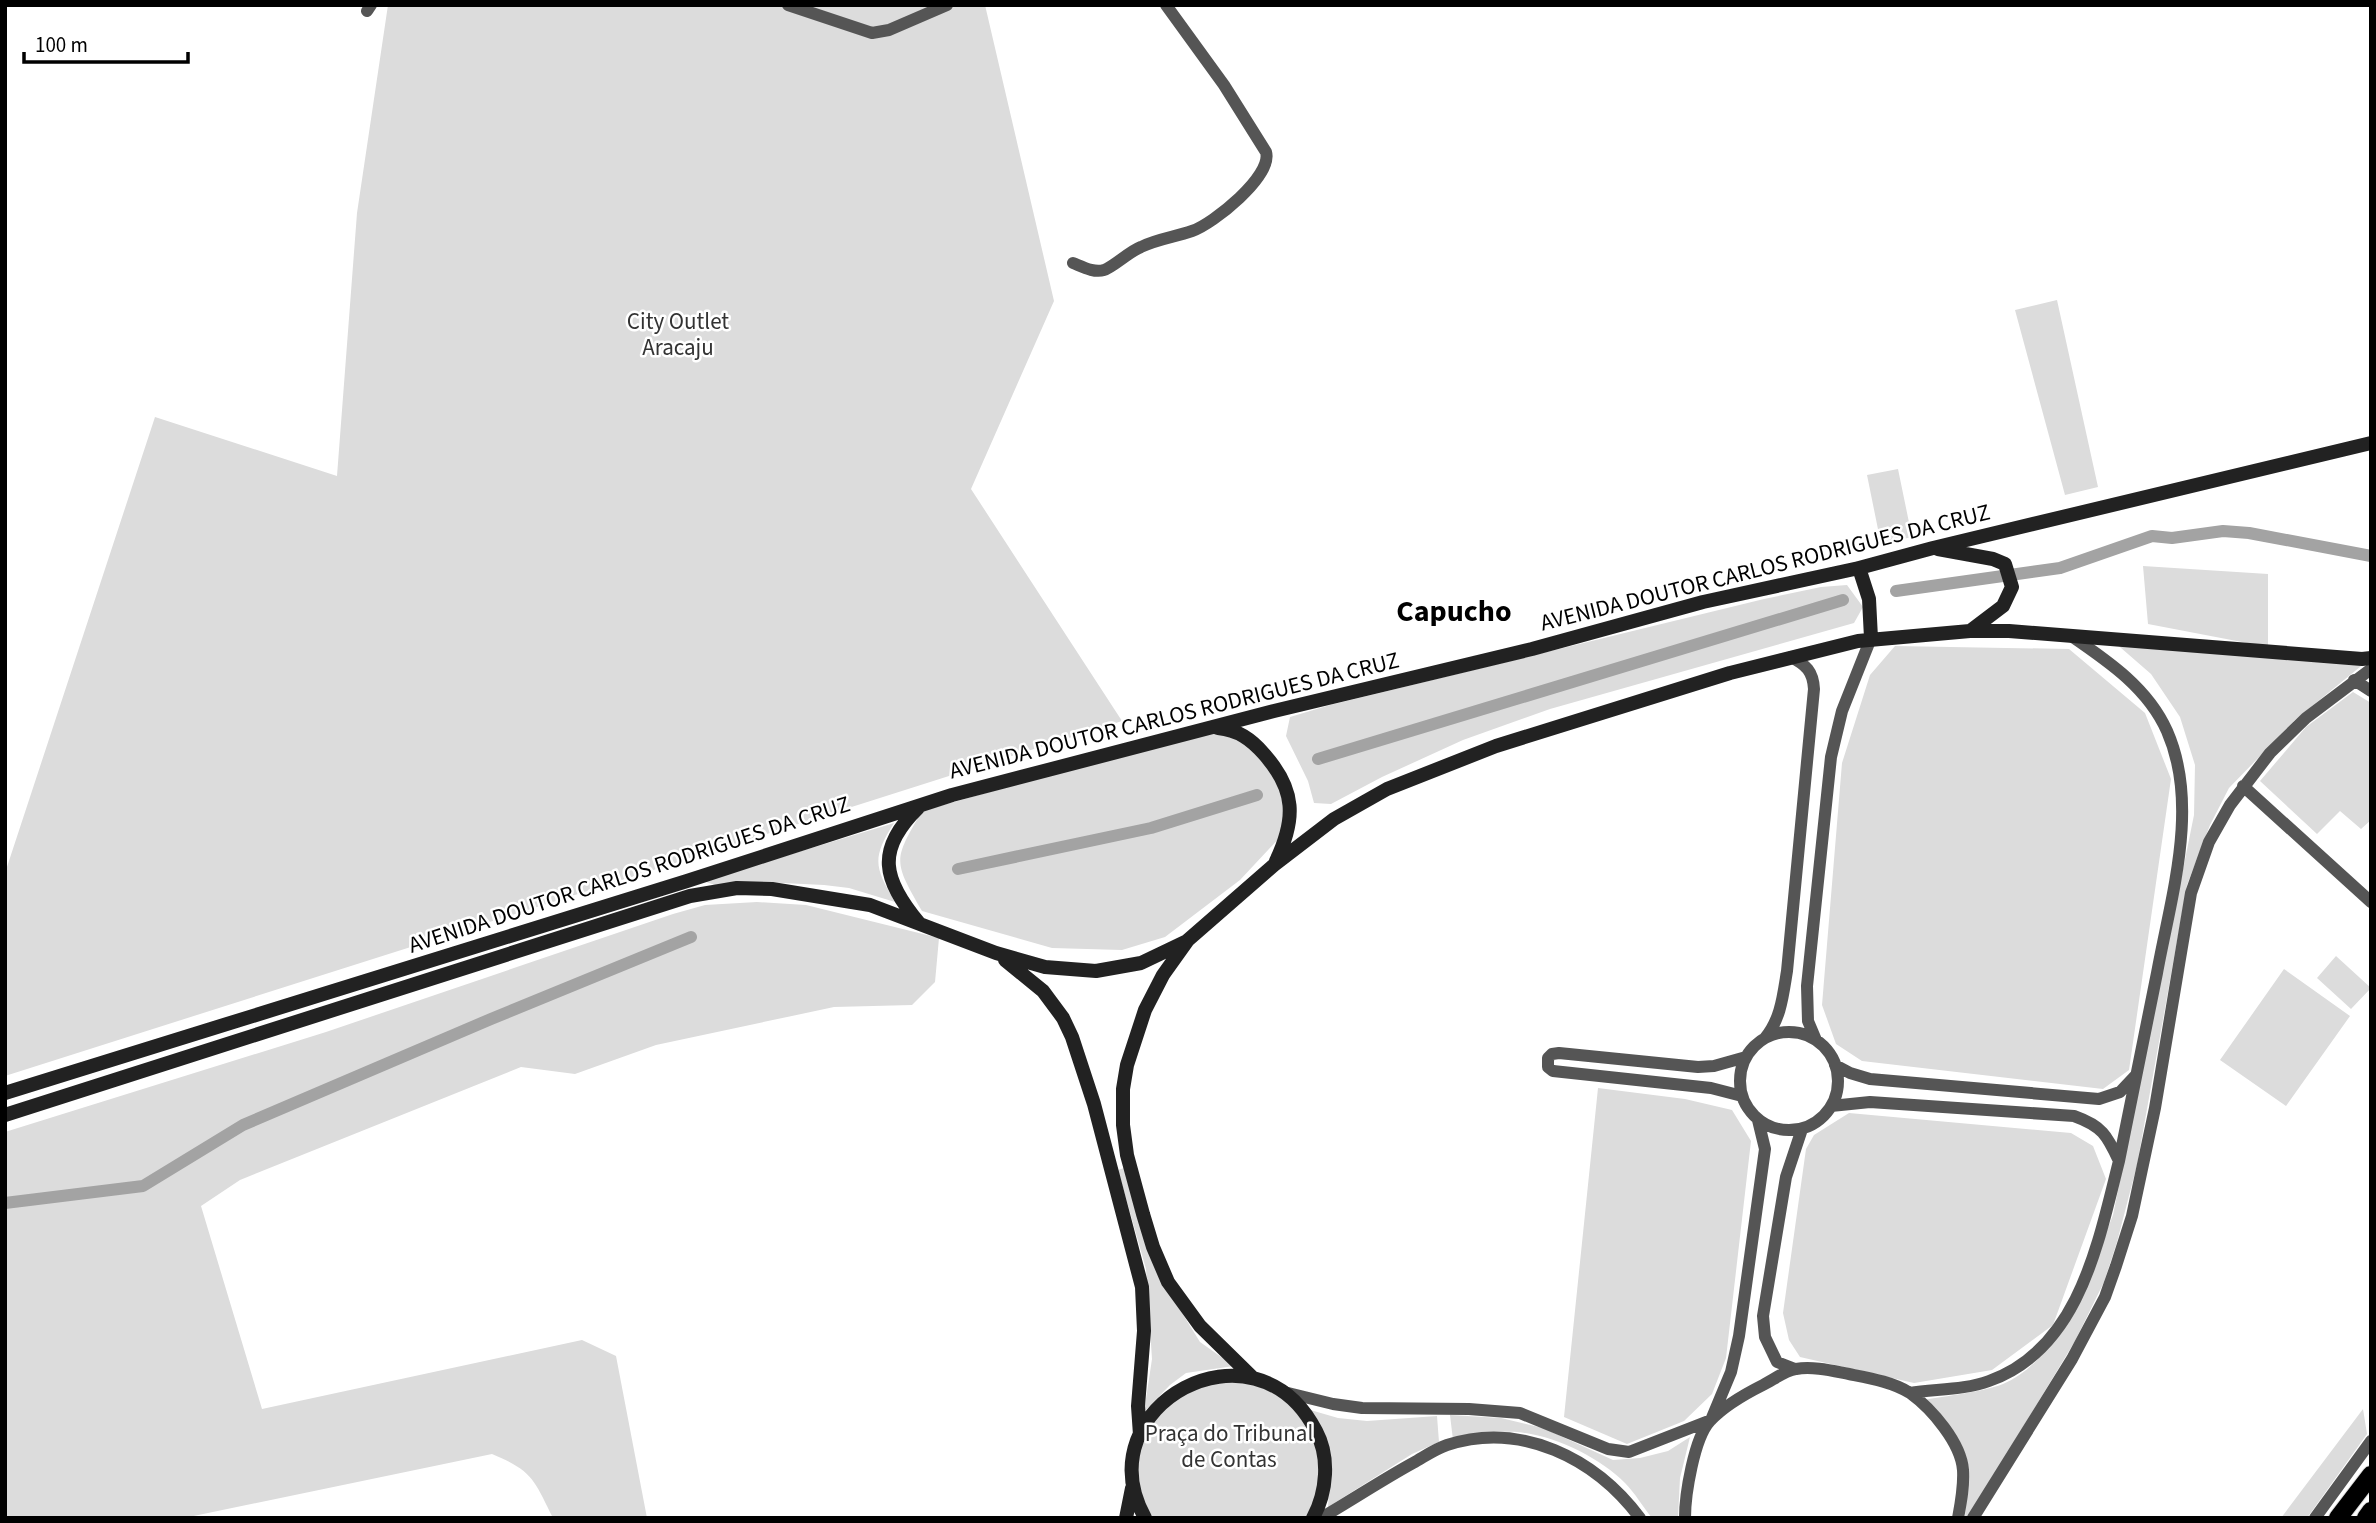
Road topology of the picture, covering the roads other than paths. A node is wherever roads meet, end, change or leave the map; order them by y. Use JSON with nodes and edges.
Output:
{"nodes":[{"id":1,"x":788,"y":5,"type":"edge"},
{"id":2,"x":947,"y":5,"type":"edge"},
{"id":3,"x":1166,"y":5,"type":"edge"},
{"id":4,"x":1073,"y":263,"type":"dead end"},
{"id":5,"x":2371,"y":443,"type":"edge"},
{"id":6,"x":1933,"y":548,"type":"junction"},
{"id":7,"x":1859,"y":568,"type":"junction"},
{"id":8,"x":1970,"y":631,"type":"junction"},
{"id":9,"x":2070,"y":635,"type":"junction"},
{"id":10,"x":1871,"y":638,"type":"junction"},
{"id":11,"x":1791,"y":657,"type":"junction"},
{"id":12,"x":2371,"y":658,"type":"edge"},
{"id":13,"x":2371,"y":668,"type":"edge"},
{"id":14,"x":2354,"y":680,"type":"junction"},
{"id":15,"x":2371,"y":691,"type":"edge"},
{"id":16,"x":1213,"y":727,"type":"junction"},
{"id":17,"x":2243,"y":786,"type":"junction"},
{"id":18,"x":922,"y":804,"type":"junction"},
{"id":19,"x":1274,"y":866,"type":"junction"},
{"id":20,"x":2371,"y":902,"type":"edge"},
{"id":21,"x":919,"y":923,"type":"junction"},
{"id":22,"x":1188,"y":940,"type":"junction"},
{"id":23,"x":996,"y":953,"type":"junction"},
{"id":24,"x":1765,"y":1038,"type":"junction"},
{"id":25,"x":1816,"y":1040,"type":"junction"},
{"id":26,"x":1746,"y":1057,"type":"junction"},
{"id":27,"x":1835,"y":1065,"type":"junction"},
{"id":28,"x":2137,"y":1075,"type":"junction"},
{"id":29,"x":5,"y":1093,"type":"edge"},
{"id":30,"x":1742,"y":1096,"type":"junction"},
{"id":31,"x":1831,"y":1106,"type":"junction"},
{"id":32,"x":5,"y":1115,"type":"edge"},
{"id":33,"x":1758,"y":1119,"type":"junction"},
{"id":34,"x":1802,"y":1129,"type":"junction"},
{"id":35,"x":1128,"y":1156,"type":"junction"},
{"id":36,"x":2119,"y":1161,"type":"junction"},
{"id":37,"x":1109,"y":1163,"type":"junction"},
{"id":38,"x":1795,"y":1369,"type":"junction"},
{"id":39,"x":1253,"y":1378,"type":"junction"},
{"id":40,"x":1284,"y":1392,"type":"junction"},
{"id":41,"x":1910,"y":1393,"type":"junction"},
{"id":42,"x":1711,"y":1420,"type":"junction"},
{"id":43,"x":1140,"y":1435,"type":"junction"},
{"id":44,"x":2371,"y":1441,"type":"edge"},
{"id":45,"x":2371,"y":1475,"type":"edge"},
{"id":46,"x":1133,"y":1483,"type":"junction"},
{"id":47,"x":1126,"y":1518,"type":"edge"},
{"id":48,"x":1145,"y":1518,"type":"edge"},
{"id":49,"x":1313,"y":1518,"type":"edge"},
{"id":50,"x":1321,"y":1518,"type":"edge"},
{"id":51,"x":1640,"y":1518,"type":"edge"},
{"id":52,"x":1685,"y":1518,"type":"edge"},
{"id":53,"x":1958,"y":1518,"type":"edge"},
{"id":54,"x":1973,"y":1518,"type":"edge"},
{"id":55,"x":2315,"y":1518,"type":"edge"},
{"id":56,"x":2338,"y":1518,"type":"edge"}],
"edges":[{"from":1,"to":2,"type":"street"},
{"from":3,"to":4,"type":"street"},
{"from":5,"to":6,"type":"main road","name":"AVENIDA DOUTOR CARLOS RODRIGUES DA CRUZ"},
{"from":6,"to":7,"type":"main road","name":"AVENIDA DOUTOR CARLOS RODRIGUES DA CRUZ"},
{"from":6,"to":8,"type":"main road"},
{"from":7,"to":10,"type":"main road"},
{"from":7,"to":16,"type":"main road","name":"AVENIDA DOUTOR CARLOS RODRIGUES DA CRUZ"},
{"from":8,"to":9,"type":"main road"},
{"from":8,"to":10,"type":"main road"},
{"from":9,"to":12,"type":"main road"},
{"from":9,"to":28,"type":"street"},
{"from":10,"to":11,"type":"main road"},
{"from":10,"to":25,"type":"street"},
{"from":11,"to":19,"type":"main road"},
{"from":11,"to":24,"type":"street"},
{"from":13,"to":14,"type":"street"},
{"from":14,"to":15,"type":"street"},
{"from":14,"to":17,"type":"street"},
{"from":16,"to":18,"type":"main road","name":"AVENIDA DOUTOR CARLOS RODRIGUES DA CRUZ"},
{"from":16,"to":19,"type":"main road"},
{"from":17,"to":20,"type":"street"},
{"from":17,"to":54,"type":"street"},
{"from":18,"to":21,"type":"main road"},
{"from":18,"to":29,"type":"main road","name":"AVENIDA DOUTOR CARLOS RODRIGUES DA CRUZ"},
{"from":19,"to":22,"type":"main road"},
{"from":21,"to":23,"type":"main road","name":"AVENIDA DOUTOR CARLOS RODRIGUES DA CRUZ"},
{"from":21,"to":32,"type":"main road","name":"AVENIDA DOUTOR CARLOS RODRIGUES DA CRUZ"},
{"from":22,"to":23,"type":"main road"},
{"from":22,"to":35,"type":"main road"},
{"from":23,"to":37,"type":"main road"},
{"from":24,"to":25,"type":"street"},
{"from":24,"to":26,"type":"street"},
{"from":25,"to":27,"type":"street"},
{"from":26,"to":30,"type":"street"},
{"from":26,"to":30,"type":"street"},
{"from":27,"to":28,"type":"street"},
{"from":27,"to":31,"type":"street"},
{"from":28,"to":36,"type":"street"},
{"from":30,"to":33,"type":"street"},
{"from":31,"to":34,"type":"street"},
{"from":31,"to":36,"type":"street"},
{"from":33,"to":34,"type":"street"},
{"from":33,"to":42,"type":"street"},
{"from":34,"to":38,"type":"street"},
{"from":35,"to":37,"type":"main road"},
{"from":35,"to":39,"type":"main road"},
{"from":36,"to":41,"type":"street"},
{"from":37,"to":43,"type":"main road"},
{"from":38,"to":41,"type":"street"},
{"from":38,"to":42,"type":"street"},
{"from":39,"to":40,"type":"main road"},
{"from":39,"to":43,"type":"main road"},
{"from":40,"to":42,"type":"street"},
{"from":40,"to":49,"type":"main road"},
{"from":41,"to":53,"type":"street"},
{"from":42,"to":52,"type":"street"},
{"from":43,"to":46,"type":"main road"},
{"from":44,"to":55,"type":"street"},
{"from":45,"to":56,"type":"main road"},
{"from":46,"to":47,"type":"main road"},
{"from":46,"to":48,"type":"main road"},
{"from":50,"to":51,"type":"street"}]}
